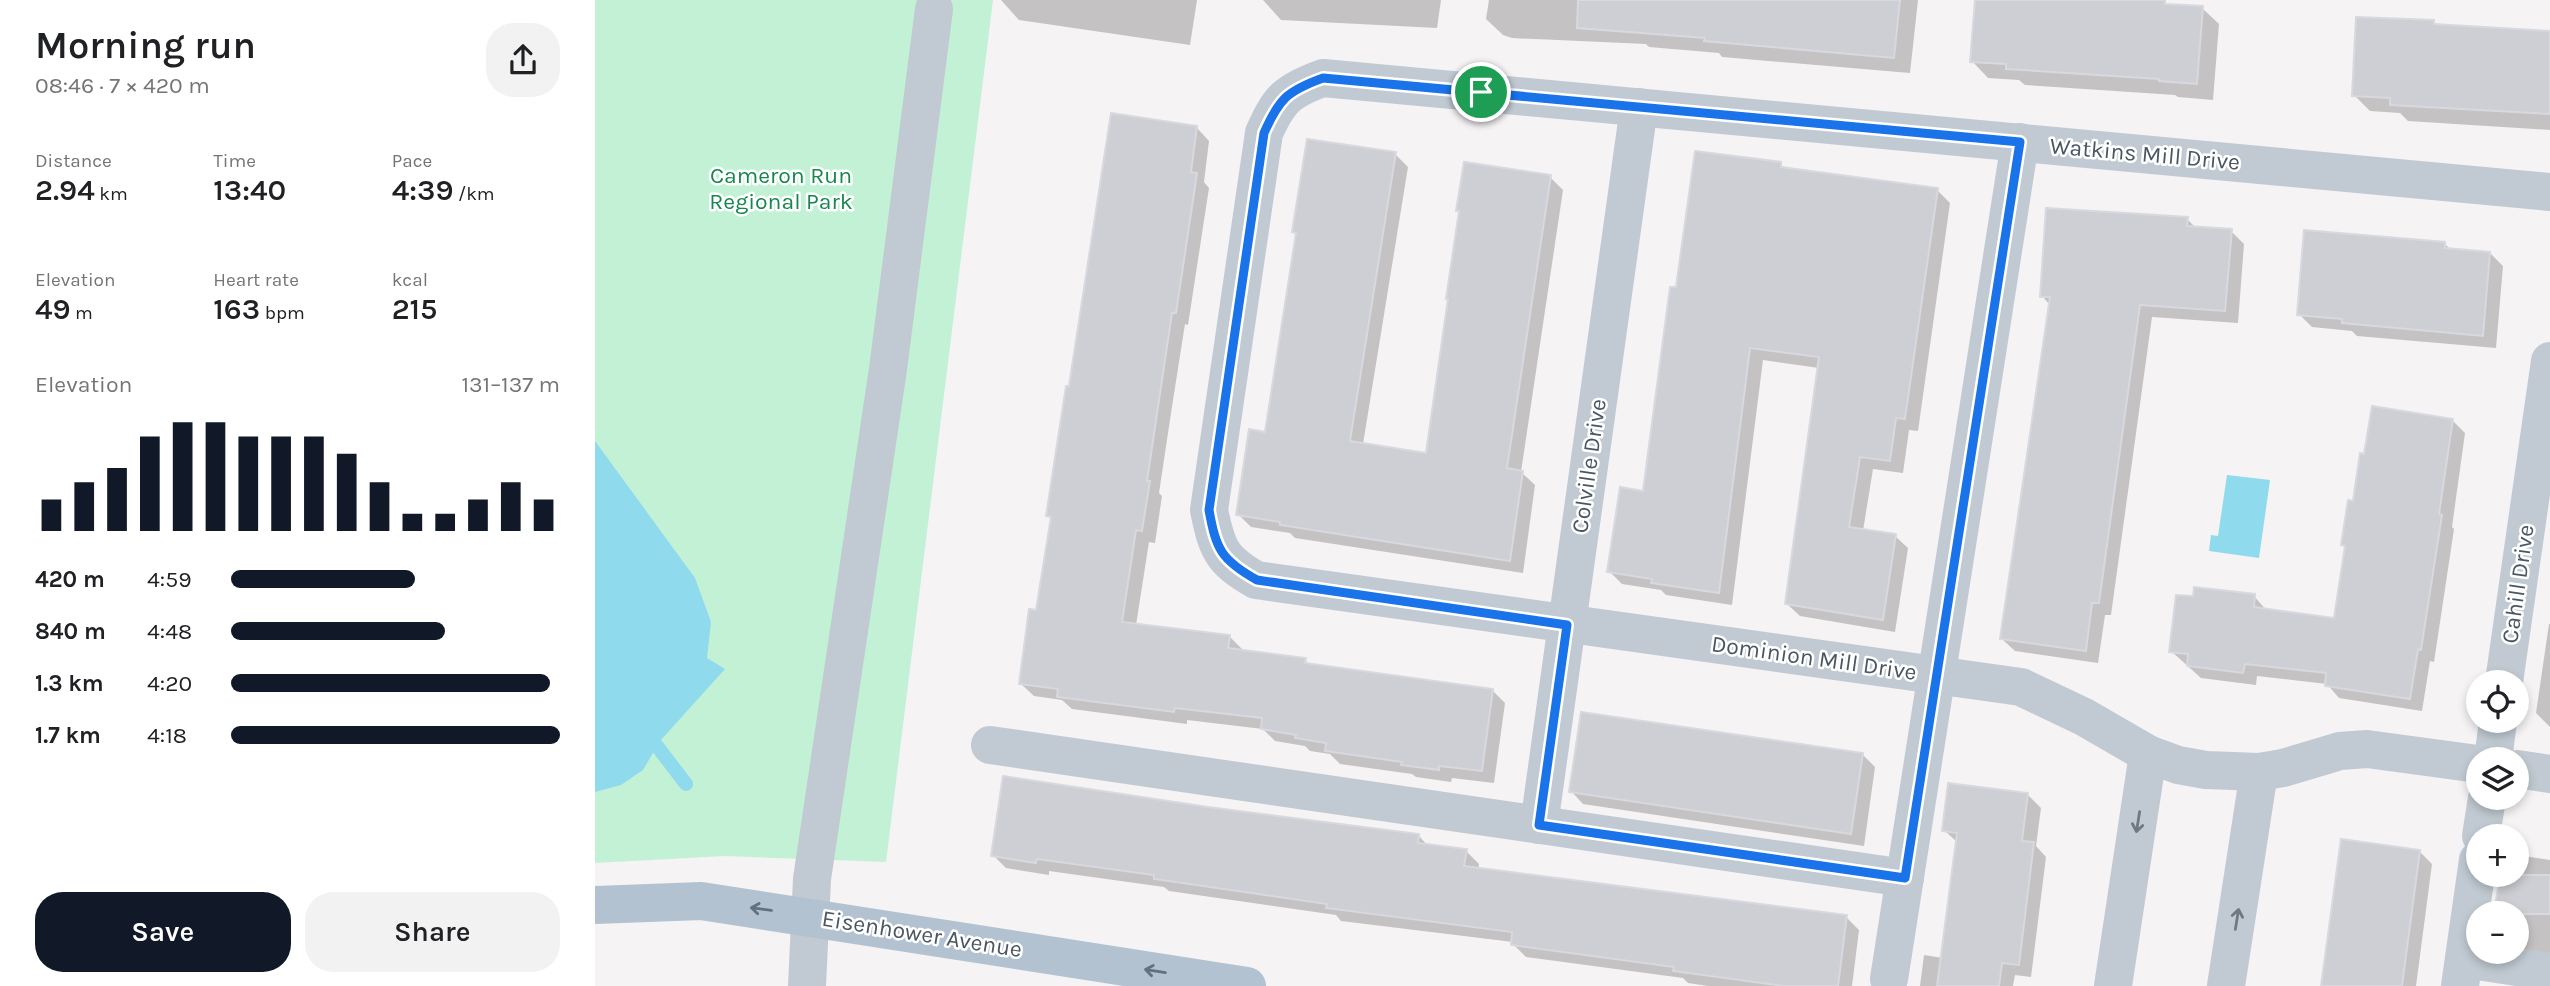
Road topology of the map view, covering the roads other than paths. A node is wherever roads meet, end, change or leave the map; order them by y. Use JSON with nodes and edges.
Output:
{"nodes":[{"id":1,"x":934,"y":9,"type":"dead end"},
{"id":2,"x":1639,"y":107,"type":"junction"},
{"id":3,"x":2020,"y":142,"type":"junction"},
{"id":4,"x":2550,"y":192,"type":"edge"},
{"id":5,"x":2550,"y":361,"type":"edge"},
{"id":6,"x":1257,"y":580,"type":"joint"},
{"id":7,"x":1567,"y":625,"type":"junction"},
{"id":8,"x":2506,"y":670,"type":"edge"},
{"id":9,"x":1938,"y":675,"type":"junction"},
{"id":10,"x":990,"y":745,"type":"dead end"},
{"id":11,"x":2148,"y":754,"type":"junction"},
{"id":12,"x":2466,"y":762,"type":"edge"},
{"id":13,"x":2529,"y":771,"type":"edge"},
{"id":14,"x":2259,"y":772,"type":"junction"},
{"id":15,"x":2550,"y":774,"type":"edge"},
{"id":16,"x":1539,"y":825,"type":"junction"},
{"id":17,"x":1905,"y":878,"type":"junction"},
{"id":18,"x":2474,"y":887,"type":"edge"},
{"id":19,"x":595,"y":905,"type":"edge"},
{"id":20,"x":810,"y":916,"type":"junction"},
{"id":21,"x":2462,"y":972,"type":"edge"},
{"id":22,"x":2550,"y":972,"type":"edge"},
{"id":23,"x":1889,"y":979,"type":"dead end"},
{"id":24,"x":807,"y":986,"type":"edge"},
{"id":25,"x":1247,"y":986,"type":"edge"},
{"id":26,"x":2113,"y":986,"type":"edge"},
{"id":27,"x":2226,"y":986,"type":"edge"}],
"edges":[{"from":1,"to":20,"type":"street"},
{"from":2,"to":3,"type":"street","name":"Watkins Mill Drive"},
{"from":2,"to":6,"type":"street","name":"Watkins Mill Drive"},
{"from":2,"to":7,"type":"street","name":"Colville Drive"},
{"from":3,"to":4,"type":"street","name":"Watkins Mill Drive"},
{"from":3,"to":9,"type":"street"},
{"from":5,"to":8,"type":"street","name":"Cahill Drive"},
{"from":6,"to":7,"type":"street","name":"Dominion Mill Drive"},
{"from":7,"to":9,"type":"street","name":"Dominion Mill Drive"},
{"from":7,"to":16,"type":"street","name":"Colville Drive"},
{"from":9,"to":11,"type":"street","name":"Dominion Mill Drive"},
{"from":9,"to":17,"type":"street"},
{"from":10,"to":16,"type":"street"},
{"from":11,"to":14,"type":"street","name":"Dominion Mill Drive"},
{"from":11,"to":26,"type":"street","one_way":true},
{"from":12,"to":14,"type":"street","name":"Dominion Mill Drive"},
{"from":13,"to":15,"type":"street"},
{"from":27,"to":14,"type":"street","one_way":true},
{"from":16,"to":17,"type":"street"},
{"from":17,"to":23,"type":"street"},
{"from":18,"to":21,"type":"street"},
{"from":20,"to":19,"type":"main road","name":"Eisenhower Avenue","one_way":true},
{"from":20,"to":24,"type":"street"},
{"from":25,"to":20,"type":"main road","name":"Eisenhower Avenue","one_way":true},
{"from":21,"to":22,"type":"street"}]}
